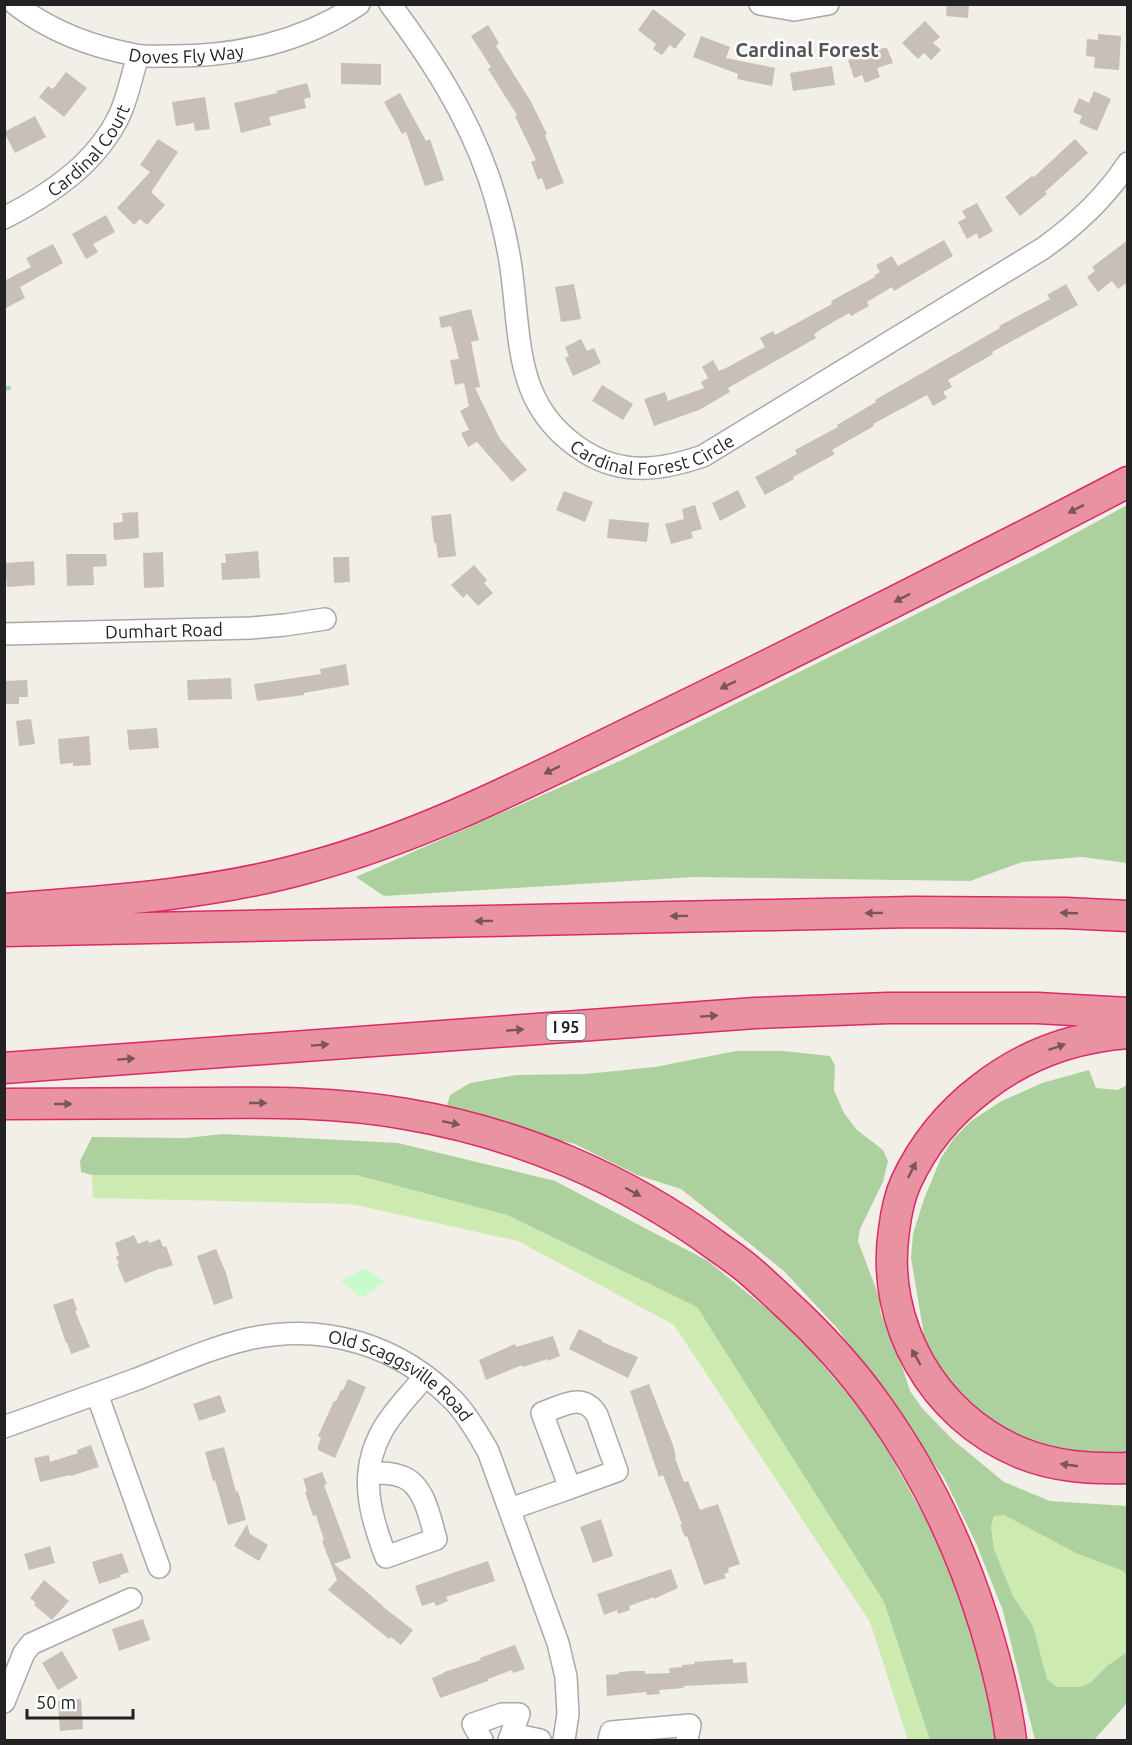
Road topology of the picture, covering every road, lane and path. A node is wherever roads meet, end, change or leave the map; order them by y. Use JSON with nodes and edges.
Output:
{"nodes":[{"id":1,"x":15,"y":4,"type":"edge"},
{"id":2,"x":359,"y":4,"type":"edge"},
{"id":3,"x":390,"y":4,"type":"edge"},
{"id":4,"x":760,"y":4,"type":"edge"},
{"id":5,"x":828,"y":4,"type":"edge"},
{"id":6,"x":138,"y":56,"type":"junction"},
{"id":7,"x":1128,"y":163,"type":"edge"},
{"id":8,"x":4,"y":218,"type":"edge"},
{"id":9,"x":1128,"y":482,"type":"edge"},
{"id":10,"x":325,"y":619,"type":"dead end"},
{"id":11,"x":4,"y":634,"type":"edge"},
{"id":12,"x":4,"y":909,"type":"edge"},
{"id":13,"x":1128,"y":916,"type":"edge"},
{"id":14,"x":4,"y":931,"type":"edge"},
{"id":15,"x":1128,"y":1013,"type":"edge"},
{"id":16,"x":1128,"y":1033,"type":"edge"},
{"id":17,"x":4,"y":1068,"type":"edge"},
{"id":18,"x":4,"y":1104,"type":"edge"},
{"id":19,"x":425,"y":1376,"type":"junction"},
{"id":20,"x":97,"y":1394,"type":"junction"},
{"id":21,"x":4,"y":1427,"type":"edge"},
{"id":22,"x":1128,"y":1468,"type":"edge"},
{"id":23,"x":369,"y":1473,"type":"dead end"},
{"id":24,"x":570,"y":1488,"type":"dead end"},
{"id":25,"x":510,"y":1509,"type":"junction"},
{"id":26,"x":159,"y":1567,"type":"dead end"},
{"id":27,"x":130,"y":1599,"type":"dead end"},
{"id":28,"x":4,"y":1702,"type":"edge"},
{"id":29,"x":510,"y":1737,"type":"edge"},
{"id":30,"x":482,"y":1740,"type":"edge"},
{"id":31,"x":540,"y":1740,"type":"edge"},
{"id":32,"x":564,"y":1740,"type":"edge"},
{"id":33,"x":609,"y":1740,"type":"edge"},
{"id":34,"x":687,"y":1740,"type":"edge"},
{"id":35,"x":1011,"y":1740,"type":"edge"}],
"edges":[{"from":1,"to":6,"type":"street","name":"Doves Fly Way"},
{"from":2,"to":6,"type":"street","name":"Doves Fly Way"},
{"from":3,"to":7,"type":"street","name":"Cardinal Forest Circle"},
{"from":4,"to":5,"type":"street"},
{"from":6,"to":8,"type":"street","name":"Cardinal Court"},
{"from":9,"to":12,"type":"highway","one_way":true},
{"from":10,"to":11,"type":"street","name":"Dumhart Road"},
{"from":13,"to":14,"type":"highway","one_way":true},
{"from":17,"to":15,"type":"highway","number":"I 95","one_way":true},
{"from":22,"to":16,"type":"highway","one_way":true},
{"from":18,"to":35,"type":"highway","one_way":true},
{"from":19,"to":20,"type":"street","name":"Old Scaggsville Road"},
{"from":19,"to":23,"type":"street"},
{"from":19,"to":25,"type":"street","name":"Old Scaggsville Road"},
{"from":20,"to":21,"type":"street","name":"Old Scaggsville Road"},
{"from":20,"to":26,"type":"street"},
{"from":24,"to":25,"type":"street"},
{"from":25,"to":32,"type":"street","name":"Old Scaggsville Road"},
{"from":27,"to":28,"type":"street"},
{"from":29,"to":30,"type":"street"},
{"from":29,"to":31,"type":"street"},
{"from":33,"to":34,"type":"street"}]}
